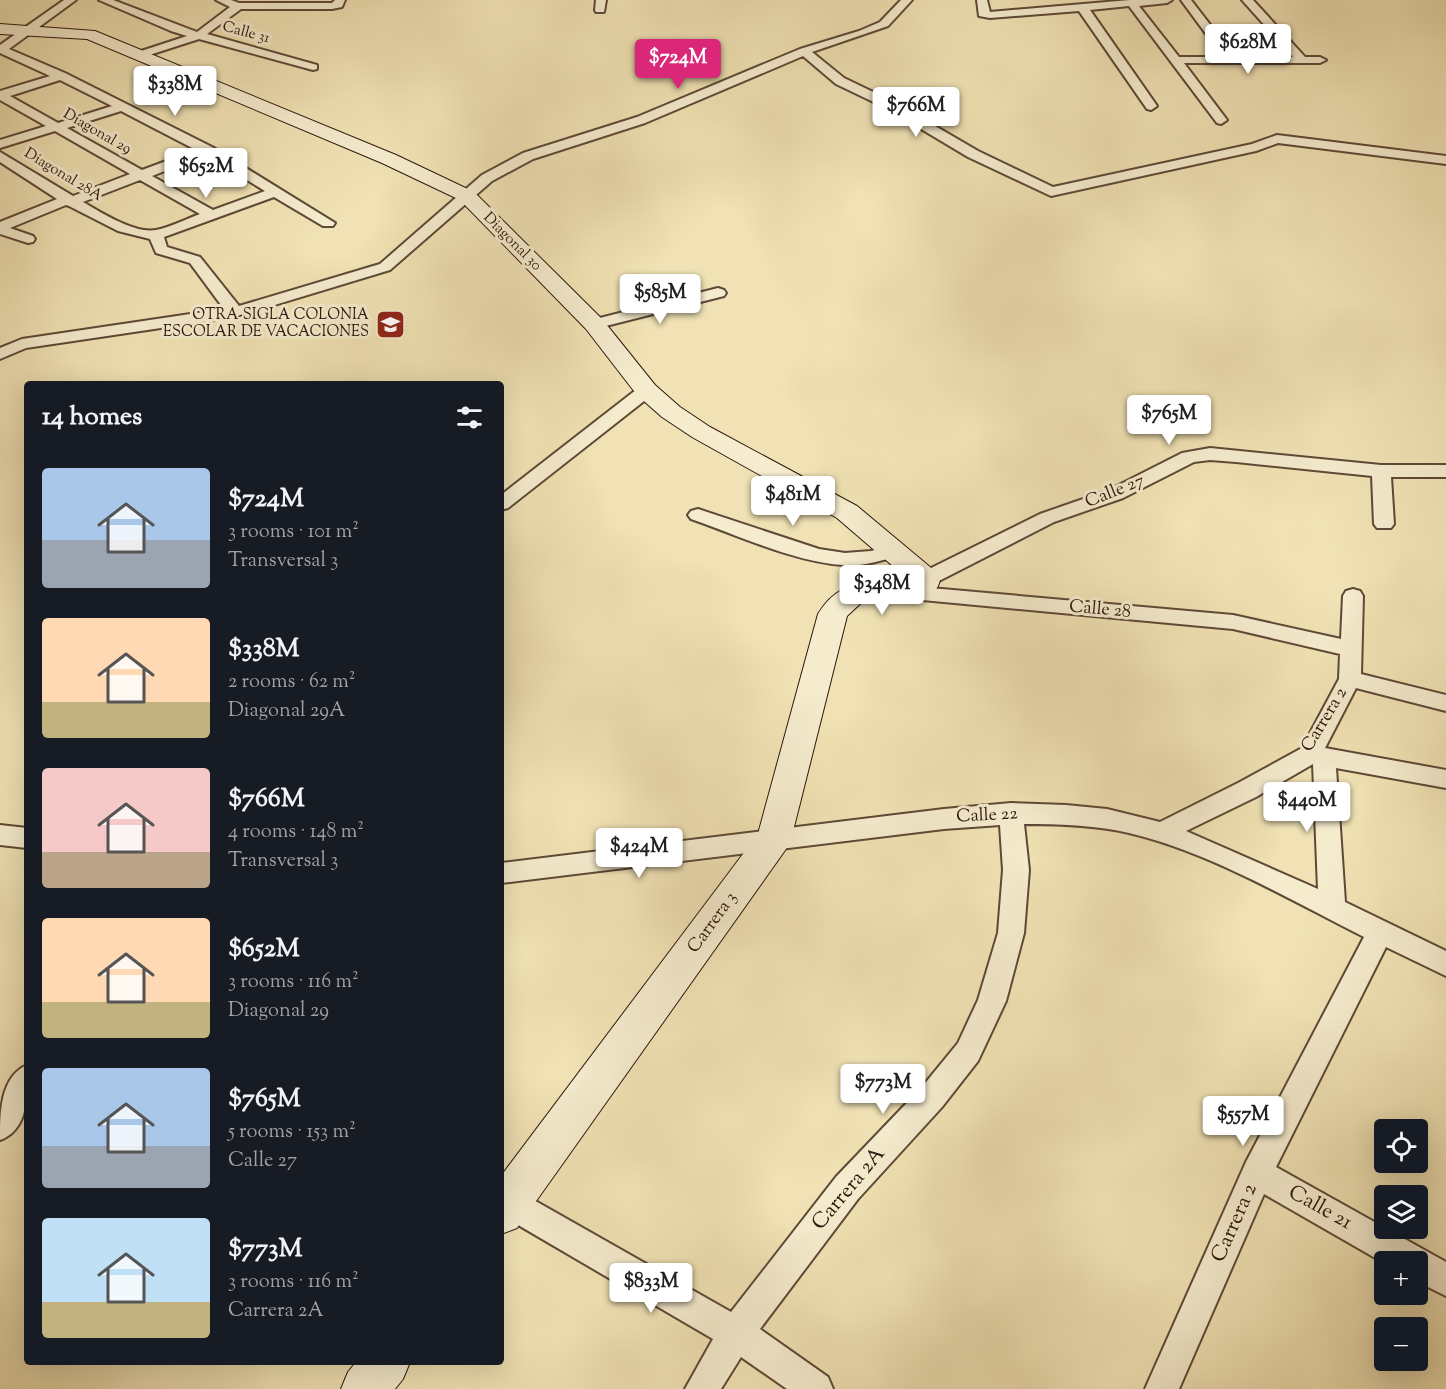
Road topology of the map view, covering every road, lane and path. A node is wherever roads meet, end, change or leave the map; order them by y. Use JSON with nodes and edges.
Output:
{"nodes":[{"id":1,"x":71,"y":0,"type":"edge"},
{"id":2,"x":104,"y":0,"type":"edge"},
{"id":3,"x":221,"y":0,"type":"edge"},
{"id":4,"x":907,"y":0,"type":"edge"},
{"id":5,"x":982,"y":0,"type":"edge"},
{"id":6,"x":1167,"y":0,"type":"edge"},
{"id":7,"x":1186,"y":0,"type":"edge"},
{"id":8,"x":1246,"y":0,"type":"edge"},
{"id":9,"x":1138,"y":2,"type":"edge"},
{"id":10,"x":262,"y":3,"type":"edge"},
{"id":11,"x":339,"y":3,"type":"edge"},
{"id":12,"x":238,"y":6,"type":"junction"},
{"id":13,"x":1083,"y":8,"type":"junction"},
{"id":14,"x":0,"y":29,"type":"edge"},
{"id":15,"x":25,"y":30,"type":"junction"},
{"id":16,"x":198,"y":36,"type":"junction"},
{"id":17,"x":0,"y":50,"type":"edge"},
{"id":18,"x":804,"y":51,"type":"junction"},
{"id":19,"x":139,"y":55,"type":"junction"},
{"id":20,"x":1176,"y":60,"type":"junction"},
{"id":21,"x":1232,"y":60,"type":"junction"},
{"id":22,"x":1302,"y":60,"type":"junction"},
{"id":23,"x":1320,"y":60,"type":"dead end"},
{"id":24,"x":314,"y":67,"type":"dead end"},
{"id":25,"x":61,"y":76,"type":"junction"},
{"id":26,"x":0,"y":94,"type":"edge"},
{"id":27,"x":1151,"y":106,"type":"dead end"},
{"id":28,"x":123,"y":107,"type":"junction"},
{"id":29,"x":1221,"y":120,"type":"dead end"},
{"id":30,"x":57,"y":128,"type":"junction"},
{"id":31,"x":0,"y":144,"type":"edge"},
{"id":32,"x":207,"y":150,"type":"junction"},
{"id":33,"x":0,"y":156,"type":"edge"},
{"id":34,"x":1446,"y":160,"type":"edge"},
{"id":35,"x":142,"y":176,"type":"junction"},
{"id":36,"x":274,"y":192,"type":"junction"},
{"id":37,"x":467,"y":196,"type":"junction"},
{"id":38,"x":68,"y":201,"type":"junction"},
{"id":39,"x":210,"y":214,"type":"junction"},
{"id":40,"x":328,"y":223,"type":"dead end"},
{"id":41,"x":0,"y":228,"type":"edge"},
{"id":42,"x":149,"y":236,"type":"junction"},
{"id":43,"x":28,"y":239,"type":"dead end"},
{"id":44,"x":718,"y":293,"type":"dead end"},
{"id":45,"x":235,"y":312,"type":"junction"},
{"id":46,"x":594,"y":324,"type":"junction"},
{"id":47,"x":1,"y":351,"type":"edge"},
{"id":48,"x":647,"y":390,"type":"junction"},
{"id":49,"x":1381,"y":471,"type":"junction"},
{"id":50,"x":1446,"y":471,"type":"edge"},
{"id":51,"x":504,"y":502,"type":"edge"},
{"id":52,"x":698,"y":515,"type":"dead end"},
{"id":53,"x":1384,"y":524,"type":"dead end"},
{"id":54,"x":891,"y":550,"type":"junction"},
{"id":55,"x":917,"y":586,"type":"junction"},
{"id":56,"x":1353,"y":596,"type":"dead end"},
{"id":57,"x":847,"y":598,"type":"joint"},
{"id":58,"x":1351,"y":650,"type":"junction"},
{"id":59,"x":1350,"y":678,"type":"junction"},
{"id":60,"x":1446,"y":703,"type":"edge"},
{"id":61,"x":1317,"y":755,"type":"junction"},
{"id":62,"x":1446,"y":779,"type":"edge"},
{"id":63,"x":1011,"y":813,"type":"junction"},
{"id":64,"x":1163,"y":833,"type":"junction"},
{"id":65,"x":0,"y":835,"type":"edge"},
{"id":66,"x":24,"y":838,"type":"edge"},
{"id":67,"x":774,"y":839,"type":"junction"},
{"id":68,"x":504,"y":873,"type":"edge"},
{"id":69,"x":1332,"y":907,"type":"junction"},
{"id":70,"x":1380,"y":932,"type":"junction"},
{"id":71,"x":1446,"y":964,"type":"edge"},
{"id":72,"x":24,"y":1084,"type":"edge"},
{"id":73,"x":0,"y":1126,"type":"edge"},
{"id":74,"x":1257,"y":1173,"type":"junction"},
{"id":75,"x":505,"y":1207,"type":"edge"},
{"id":76,"x":1395,"y":1251,"type":"edge"},
{"id":77,"x":1428,"y":1270,"type":"edge"},
{"id":78,"x":1446,"y":1280,"type":"edge"},
{"id":79,"x":736,"y":1333,"type":"junction"},
{"id":80,"x":384,"y":1365,"type":"edge"},
{"id":81,"x":366,"y":1389,"type":"edge"},
{"id":82,"x":702,"y":1389,"type":"edge"},
{"id":83,"x":816,"y":1389,"type":"edge"},
{"id":84,"x":1162,"y":1389,"type":"edge"}],
"edges":[{"from":1,"to":15,"type":"street"},
{"from":2,"to":16,"type":"street","name":"Calle 31"},
{"from":3,"to":12,"type":"street"},
{"from":4,"to":18,"type":"street"},
{"from":5,"to":13,"type":"street"},
{"from":6,"to":9,"type":"street"},
{"from":7,"to":21,"type":"street"},
{"from":8,"to":22,"type":"street"},
{"from":9,"to":13,"type":"street"},
{"from":9,"to":20,"type":"street"},
{"from":10,"to":11,"type":"street"},
{"from":10,"to":12,"type":"street"},
{"from":12,"to":16,"type":"street"},
{"from":13,"to":27,"type":"street"},
{"from":14,"to":15,"type":"street","name":"Diagonal 30"},
{"from":15,"to":17,"type":"street"},
{"from":15,"to":19,"type":"street","name":"Diagonal 30"},
{"from":16,"to":19,"type":"street"},
{"from":16,"to":24,"type":"street","name":"Calle 31"},
{"from":17,"to":25,"type":"street"},
{"from":18,"to":34,"type":"street"},
{"from":18,"to":37,"type":"street"},
{"from":19,"to":37,"type":"street","name":"Diagonal 30"},
{"from":20,"to":21,"type":"street"},
{"from":20,"to":29,"type":"street"},
{"from":21,"to":22,"type":"street"},
{"from":22,"to":23,"type":"street"},
{"from":25,"to":26,"type":"street"},
{"from":25,"to":28,"type":"street"},
{"from":26,"to":30,"type":"street","name":"Diagonal 29"},
{"from":28,"to":30,"type":"street"},
{"from":28,"to":32,"type":"street"},
{"from":30,"to":31,"type":"street"},
{"from":30,"to":35,"type":"street","name":"Diagonal 29"},
{"from":32,"to":35,"type":"street"},
{"from":32,"to":36,"type":"street"},
{"from":33,"to":38,"type":"street","name":"Diagonal 28A"},
{"from":35,"to":38,"type":"street"},
{"from":35,"to":39,"type":"street","name":"Diagonal 29"},
{"from":36,"to":39,"type":"street"},
{"from":36,"to":40,"type":"street"},
{"from":37,"to":45,"type":"street"},
{"from":37,"to":46,"type":"street","name":"Diagonal 30"},
{"from":38,"to":41,"type":"street"},
{"from":38,"to":42,"type":"street","name":"Diagonal 28A"},
{"from":39,"to":42,"type":"street"},
{"from":41,"to":43,"type":"street"},
{"from":42,"to":45,"type":"street","name":"Diagonal 28A"},
{"from":44,"to":46,"type":"street"},
{"from":45,"to":47,"type":"street"},
{"from":46,"to":48,"type":"street","name":"Diagonal 30"},
{"from":48,"to":51,"type":"street"},
{"from":48,"to":54,"type":"street","name":"Diagonal 30"},
{"from":49,"to":50,"type":"street","name":"Calle 27"},
{"from":49,"to":53,"type":"street"},
{"from":49,"to":55,"type":"street","name":"Calle 27"},
{"from":52,"to":54,"type":"street"},
{"from":54,"to":55,"type":"street","name":"Diagonal 30"},
{"from":55,"to":57,"type":"street","name":"Calle 28"},
{"from":55,"to":58,"type":"street","name":"Calle 28"},
{"from":56,"to":58,"type":"street","name":"Carrera 2"},
{"from":57,"to":67,"type":"street","name":"Carrera 3"},
{"from":58,"to":59,"type":"street","name":"Carrera 2"},
{"from":59,"to":60,"type":"street"},
{"from":59,"to":61,"type":"street","name":"Carrera 2"},
{"from":61,"to":62,"type":"street"},
{"from":61,"to":64,"type":"street","name":"Carrera 2"},
{"from":61,"to":69,"type":"street"},
{"from":63,"to":64,"type":"street","name":"Calle 22"},
{"from":63,"to":67,"type":"street","name":"Calle 22"},
{"from":63,"to":79,"type":"street","name":"Carrera 2A"},
{"from":64,"to":69,"type":"street","name":"Calle 22"},
{"from":65,"to":66,"type":"street"},
{"from":67,"to":68,"type":"street","name":"Calle 22"},
{"from":67,"to":75,"type":"street","name":"Carrera 3"},
{"from":69,"to":70,"type":"street","name":"Calle 22"},
{"from":70,"to":71,"type":"street","name":"Calle 22"},
{"from":70,"to":74,"type":"street","name":"Carrera 2"},
{"from":72,"to":73,"type":"street"},
{"from":74,"to":76,"type":"street","name":"Calle 21"},
{"from":74,"to":84,"type":"street","name":"Carrera 2"},
{"from":75,"to":79,"type":"street"},
{"from":77,"to":78,"type":"street"},
{"from":79,"to":82,"type":"street","name":"Carrera 2A"},
{"from":79,"to":83,"type":"street"},
{"from":80,"to":81,"type":"street"}]}
